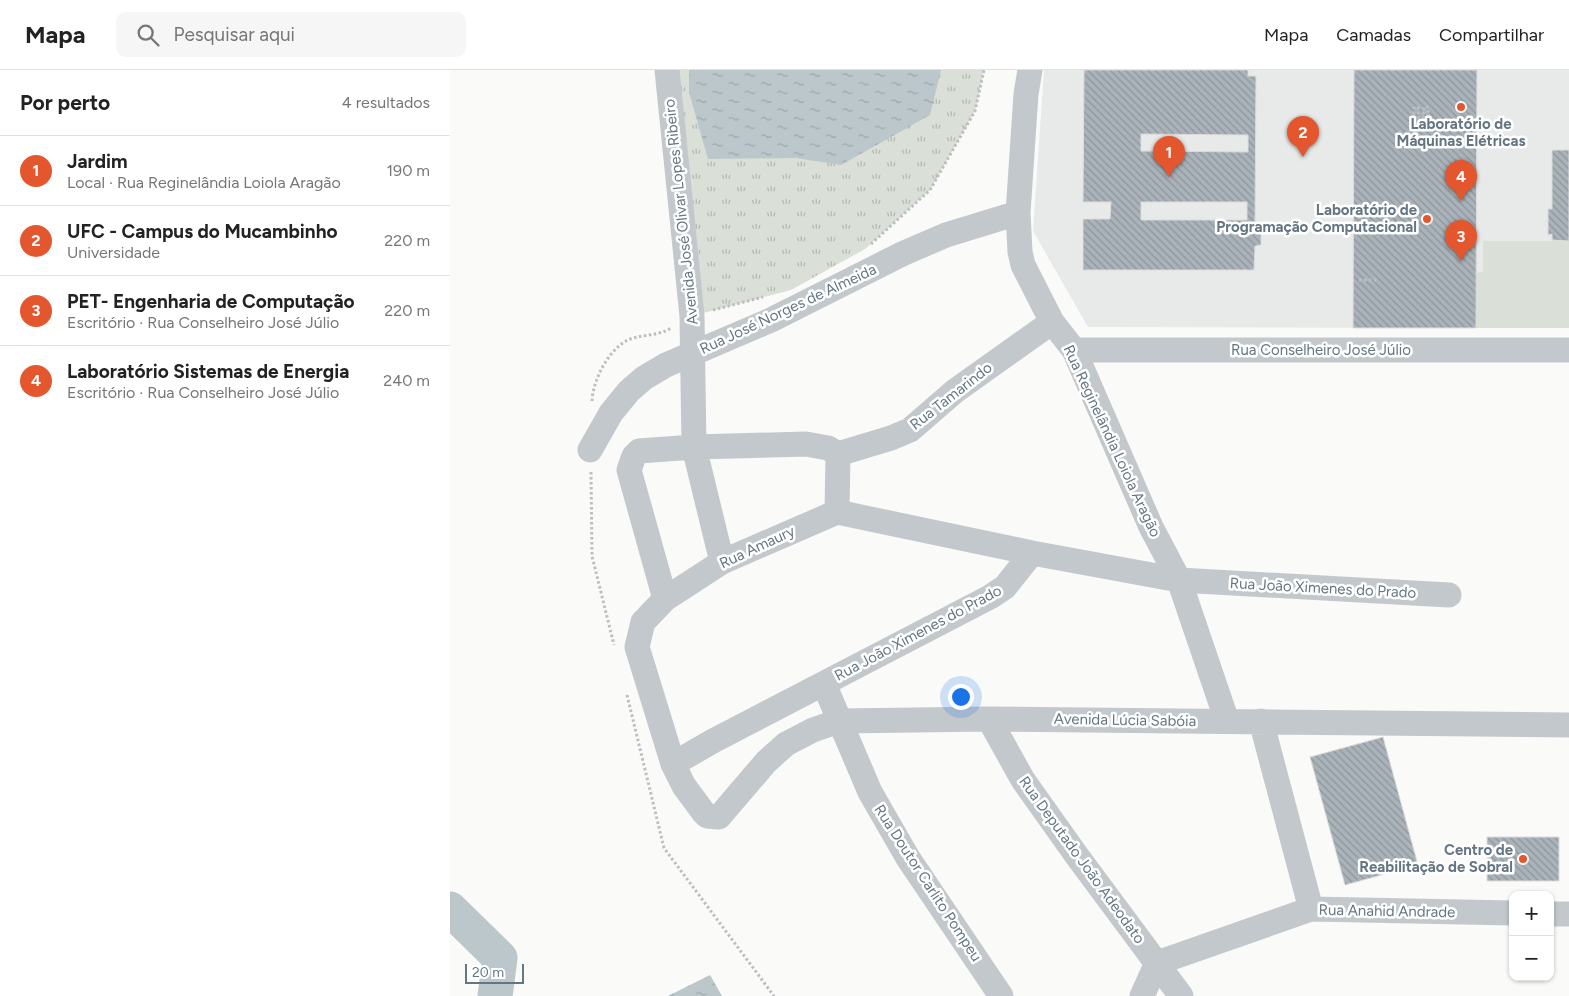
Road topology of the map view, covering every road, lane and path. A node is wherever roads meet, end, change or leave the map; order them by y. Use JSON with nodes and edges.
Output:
{"nodes":[{"id":1,"x":667,"y":70,"type":"edge"},
{"id":2,"x":984,"y":70,"type":"edge"},
{"id":3,"x":1030,"y":70,"type":"edge"},
{"id":4,"x":1424,"y":107,"type":"joint"},
{"id":5,"x":1018,"y":213,"type":"junction"},
{"id":6,"x":865,"y":249,"type":"dead end"},
{"id":7,"x":1359,"y":280,"type":"dead end"},
{"id":8,"x":1379,"y":280,"type":"dead end"},
{"id":9,"x":764,"y":297,"type":"dead end"},
{"id":10,"x":692,"y":316,"type":"junction"},
{"id":11,"x":1052,"y":322,"type":"junction"},
{"id":12,"x":1074,"y":350,"type":"junction"},
{"id":13,"x":1569,"y":350,"type":"edge"},
{"id":14,"x":693,"y":354,"type":"junction"},
{"id":15,"x":592,"y":410,"type":"dead end"},
{"id":16,"x":694,"y":447,"type":"junction"},
{"id":17,"x":590,"y":450,"type":"dead end"},
{"id":18,"x":838,"y":454,"type":"junction"},
{"id":19,"x":837,"y":512,"type":"junction"},
{"id":20,"x":1032,"y":553,"type":"junction"},
{"id":21,"x":722,"y":562,"type":"junction"},
{"id":22,"x":1179,"y":580,"type":"junction"},
{"id":23,"x":1449,"y":595,"type":"dead end"},
{"id":24,"x":664,"y":599,"type":"junction"},
{"id":25,"x":824,"y":684,"type":"junction"},
{"id":26,"x":989,"y":719,"type":"junction"},
{"id":27,"x":839,"y":721,"type":"junction"},
{"id":28,"x":1227,"y":721,"type":"junction"},
{"id":29,"x":1261,"y":721,"type":"junction"},
{"id":30,"x":1569,"y":725,"type":"edge"},
{"id":31,"x":673,"y":764,"type":"junction"},
{"id":32,"x":1311,"y":909,"type":"junction"},
{"id":33,"x":1509,"y":913,"type":"edge"},
{"id":34,"x":1554,"y":914,"type":"edge"},
{"id":35,"x":1569,"y":914,"type":"edge"},
{"id":36,"x":1157,"y":963,"type":"junction"},
{"id":37,"x":1001,"y":996,"type":"edge"},
{"id":38,"x":1142,"y":996,"type":"edge"},
{"id":39,"x":1181,"y":996,"type":"edge"}],
"edges":[{"from":1,"to":10,"type":"street","name":"Avenida José Olivar Lopes Ribeiro"},
{"from":2,"to":6,"type":"path"},
{"from":3,"to":5,"type":"street","name":"Rua Reginelândia Loiola Aragão"},
{"from":4,"to":4,"type":"path"},
{"from":5,"to":11,"type":"street","name":"Rua Reginelândia Loiola Aragão"},
{"from":5,"to":14,"type":"street","name":"Rua José Norges de Almeida"},
{"from":7,"to":8,"type":"path"},
{"from":9,"to":10,"type":"path"},
{"from":10,"to":14,"type":"street","name":"Avenida José Olivar Lopes Ribeiro"},
{"from":10,"to":15,"type":"path"},
{"from":11,"to":12,"type":"street","name":"Rua Reginelândia Loiola Aragão"},
{"from":11,"to":18,"type":"street","name":"Rua Tamarindo"},
{"from":12,"to":13,"type":"street","name":"Rua Conselheiro José Júlio"},
{"from":12,"to":22,"type":"street","name":"Rua Reginelândia Loiola Aragão"},
{"from":14,"to":16,"type":"street","name":"Avenida José Olivar Lopes Ribeiro"},
{"from":14,"to":17,"type":"street","name":"Rua José Norges de Almeida"},
{"from":16,"to":18,"type":"street"},
{"from":16,"to":21,"type":"street","name":"Avenida José Olivar Lopes Ribeiro"},
{"from":16,"to":24,"type":"street"},
{"from":18,"to":19,"type":"street"},
{"from":19,"to":20,"type":"street"},
{"from":19,"to":21,"type":"street","name":"Rua Amaury"},
{"from":20,"to":22,"type":"street","name":"Rua João Ximenes do Prado"},
{"from":20,"to":25,"type":"street","name":"Rua João Ximenes do Prado"},
{"from":21,"to":24,"type":"street","name":"Rua Amaury"},
{"from":22,"to":23,"type":"street","name":"Rua João Ximenes do Prado"},
{"from":22,"to":28,"type":"street","name":"Rua Reginelândia Loiola Aragão"},
{"from":24,"to":31,"type":"street","name":"Rua Amaury"},
{"from":25,"to":27,"type":"street","name":"Rua Doutor Carlito Pompeu"},
{"from":25,"to":31,"type":"street","name":"Rua João Ximenes do Prado"},
{"from":26,"to":27,"type":"street","name":"Avenida Lúcia Sabóia"},
{"from":26,"to":28,"type":"street","name":"Avenida Lúcia Sabóia"},
{"from":26,"to":36,"type":"street","name":"Rua Deputado João Adeodato"},
{"from":27,"to":31,"type":"street","name":"Avenida Lúcia Sabóia"},
{"from":27,"to":37,"type":"street","name":"Rua Doutor Carlito Pompeu"},
{"from":28,"to":29,"type":"street","name":"Avenida Lúcia Sabóia"},
{"from":29,"to":30,"type":"street","name":"Avenida Lúcia Sabóia"},
{"from":29,"to":32,"type":"street"},
{"from":32,"to":33,"type":"street","name":"Rua Anahid Andrade"},
{"from":32,"to":36,"type":"street","name":"Rua Anahid Andrade"},
{"from":34,"to":35,"type":"street"},
{"from":36,"to":38,"type":"street"},
{"from":36,"to":39,"type":"street","name":"Rua Deputado João Adeodato"}]}
